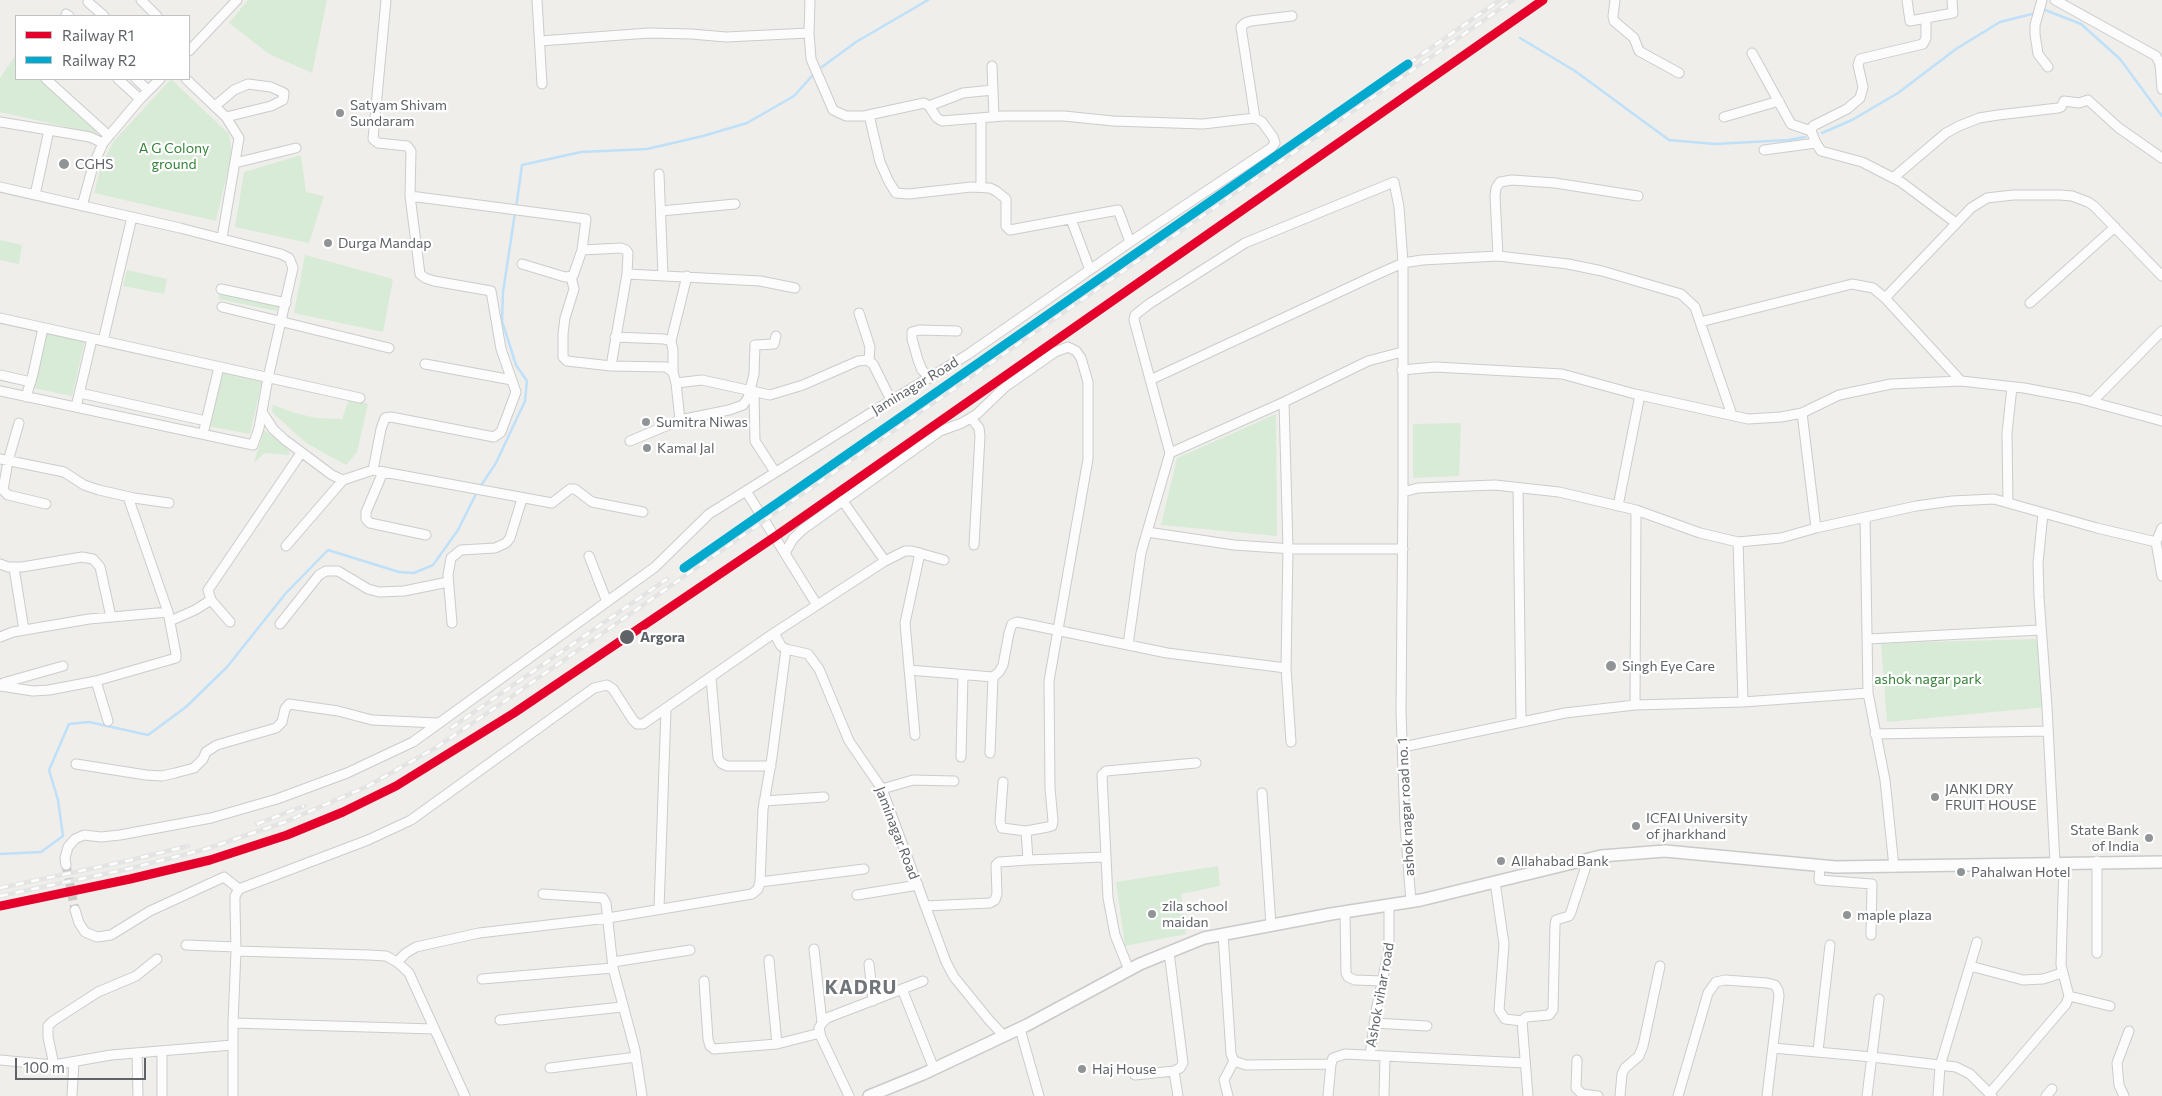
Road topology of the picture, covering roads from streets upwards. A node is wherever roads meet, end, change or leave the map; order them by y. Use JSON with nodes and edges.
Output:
{"nodes":[{"id":1,"x":141,"y":0,"type":"edge"},
{"id":2,"x":237,"y":0,"type":"edge"},
{"id":3,"x":386,"y":0,"type":"edge"},
{"id":4,"x":537,"y":0,"type":"edge"},
{"id":5,"x":810,"y":0,"type":"edge"},
{"id":6,"x":1615,"y":0,"type":"edge"},
{"id":7,"x":1907,"y":0,"type":"edge"},
{"id":8,"x":1952,"y":0,"type":"edge"},
{"id":9,"x":2055,"y":0,"type":"edge"},
{"id":10,"x":88,"y":2,"type":"dead end"},
{"id":11,"x":2042,"y":2,"type":"edge"},
{"id":12,"x":103,"y":15,"type":"edge"},
{"id":13,"x":156,"y":15,"type":"edge"},
{"id":14,"x":1292,"y":16,"type":"dead end"},
{"id":15,"x":1926,"y":18,"type":"junction"},
{"id":16,"x":809,"y":33,"type":"junction"},
{"id":17,"x":540,"y":41,"type":"junction"},
{"id":18,"x":190,"y":48,"type":"edge"},
{"id":19,"x":1752,"y":53,"type":"dead end"},
{"id":20,"x":992,"y":66,"type":"dead end"},
{"id":21,"x":2048,"y":67,"type":"dead end"},
{"id":22,"x":1679,"y":73,"type":"dead end"},
{"id":23,"x":47,"y":80,"type":"edge"},
{"id":24,"x":119,"y":80,"type":"edge"},
{"id":25,"x":137,"y":80,"type":"edge"},
{"id":26,"x":159,"y":80,"type":"edge"},
{"id":27,"x":187,"y":80,"type":"edge"},
{"id":28,"x":542,"y":84,"type":"dead end"},
{"id":29,"x":2162,"y":89,"type":"edge"},
{"id":30,"x":148,"y":90,"type":"junction"},
{"id":31,"x":993,"y":90,"type":"junction"},
{"id":32,"x":140,"y":99,"type":"junction"},
{"id":33,"x":1779,"y":101,"type":"junction"},
{"id":34,"x":215,"y":106,"type":"junction"},
{"id":35,"x":929,"y":106,"type":"junction"},
{"id":36,"x":869,"y":115,"type":"junction"},
{"id":37,"x":226,"y":117,"type":"junction"},
{"id":38,"x":994,"y":117,"type":"junction"},
{"id":39,"x":1724,"y":117,"type":"dead end"},
{"id":40,"x":981,"y":118,"type":"junction"},
{"id":41,"x":1255,"y":118,"type":"junction"},
{"id":42,"x":0,"y":122,"type":"edge"},
{"id":43,"x":49,"y":130,"type":"junction"},
{"id":44,"x":1811,"y":131,"type":"junction"},
{"id":45,"x":106,"y":140,"type":"junction"},
{"id":46,"x":1816,"y":143,"type":"junction"},
{"id":47,"x":296,"y":148,"type":"dead end"},
{"id":48,"x":1764,"y":150,"type":"dead end"},
{"id":49,"x":2162,"y":158,"type":"edge"},
{"id":50,"x":235,"y":163,"type":"junction"},
{"id":51,"x":659,"y":174,"type":"dead end"},
{"id":52,"x":1893,"y":178,"type":"junction"},
{"id":53,"x":981,"y":187,"type":"junction"},
{"id":54,"x":0,"y":188,"type":"edge"},
{"id":55,"x":36,"y":195,"type":"junction"},
{"id":56,"x":410,"y":196,"type":"junction"},
{"id":57,"x":1638,"y":196,"type":"dead end"},
{"id":58,"x":735,"y":204,"type":"dead end"},
{"id":59,"x":82,"y":206,"type":"junction"},
{"id":60,"x":661,"y":211,"type":"junction"},
{"id":61,"x":132,"y":217,"type":"junction"},
{"id":62,"x":1071,"y":218,"type":"junction"},
{"id":63,"x":1956,"y":223,"type":"junction"},
{"id":64,"x":2115,"y":227,"type":"junction"},
{"id":65,"x":222,"y":238,"type":"junction"},
{"id":66,"x":1130,"y":242,"type":"junction"},
{"id":67,"x":582,"y":250,"type":"junction"},
{"id":68,"x":1498,"y":256,"type":"junction"},
{"id":69,"x":1403,"y":263,"type":"junction"},
{"id":70,"x":522,"y":264,"type":"dead end"},
{"id":71,"x":1090,"y":270,"type":"junction"},
{"id":72,"x":626,"y":274,"type":"junction"},
{"id":73,"x":663,"y":276,"type":"junction"},
{"id":74,"x":687,"y":276,"type":"junction"},
{"id":75,"x":2162,"y":276,"type":"edge"},
{"id":76,"x":571,"y":277,"type":"junction"},
{"id":77,"x":221,"y":288,"type":"dead end"},
{"id":78,"x":795,"y":288,"type":"dead end"},
{"id":79,"x":1885,"y":298,"type":"junction"},
{"id":80,"x":286,"y":303,"type":"junction"},
{"id":81,"x":2030,"y":303,"type":"dead end"},
{"id":82,"x":222,"y":307,"type":"dead end"},
{"id":83,"x":859,"y":313,"type":"dead end"},
{"id":84,"x":0,"y":318,"type":"edge"},
{"id":85,"x":282,"y":321,"type":"junction"},
{"id":86,"x":1700,"y":322,"type":"junction"},
{"id":87,"x":43,"y":328,"type":"junction"},
{"id":88,"x":957,"y":331,"type":"dead end"},
{"id":89,"x":2162,"y":331,"type":"edge"},
{"id":90,"x":776,"y":336,"type":"dead end"},
{"id":91,"x":615,"y":337,"type":"junction"},
{"id":92,"x":92,"y":339,"type":"junction"},
{"id":93,"x":103,"y":341,"type":"junction"},
{"id":94,"x":670,"y":341,"type":"junction"},
{"id":95,"x":389,"y":348,"type":"dead end"},
{"id":96,"x":1402,"y":352,"type":"junction"},
{"id":97,"x":868,"y":360,"type":"junction"},
{"id":98,"x":425,"y":364,"type":"dead end"},
{"id":99,"x":219,"y":366,"type":"junction"},
{"id":100,"x":611,"y":366,"type":"junction"},
{"id":101,"x":1402,"y":370,"type":"junction"},
{"id":102,"x":673,"y":372,"type":"junction"},
{"id":103,"x":0,"y":375,"type":"edge"},
{"id":104,"x":268,"y":378,"type":"junction"},
{"id":105,"x":930,"y":378,"type":"junction"},
{"id":106,"x":512,"y":380,"type":"junction"},
{"id":107,"x":1150,"y":380,"type":"junction"},
{"id":108,"x":1961,"y":381,"type":"junction"},
{"id":109,"x":31,"y":382,"type":"junction"},
{"id":110,"x":676,"y":383,"type":"junction"},
{"id":111,"x":2012,"y":387,"type":"junction"},
{"id":112,"x":0,"y":391,"type":"edge"},
{"id":113,"x":752,"y":391,"type":"junction"},
{"id":114,"x":80,"y":393,"type":"junction"},
{"id":115,"x":1640,"y":395,"type":"junction"},
{"id":116,"x":26,"y":397,"type":"junction"},
{"id":117,"x":360,"y":398,"type":"dead end"},
{"id":118,"x":891,"y":400,"type":"junction"},
{"id":119,"x":1284,"y":402,"type":"junction"},
{"id":120,"x":2092,"y":402,"type":"junction"},
{"id":121,"x":76,"y":407,"type":"junction"},
{"id":122,"x":262,"y":412,"type":"junction"},
{"id":123,"x":1802,"y":413,"type":"junction"},
{"id":124,"x":1732,"y":415,"type":"junction"},
{"id":125,"x":970,"y":418,"type":"junction"},
{"id":126,"x":206,"y":420,"type":"junction"},
{"id":127,"x":680,"y":420,"type":"junction"},
{"id":128,"x":2162,"y":421,"type":"edge"},
{"id":129,"x":19,"y":423,"type":"dead end"},
{"id":130,"x":203,"y":434,"type":"junction"},
{"id":131,"x":630,"y":441,"type":"dead end"},
{"id":132,"x":301,"y":453,"type":"junction"},
{"id":133,"x":1170,"y":453,"type":"junction"},
{"id":134,"x":4,"y":460,"type":"edge"},
{"id":135,"x":378,"y":471,"type":"junction"},
{"id":136,"x":775,"y":472,"type":"junction"},
{"id":137,"x":343,"y":480,"type":"junction"},
{"id":138,"x":1518,"y":488,"type":"junction"},
{"id":139,"x":746,"y":491,"type":"junction"},
{"id":140,"x":1403,"y":492,"type":"junction"},
{"id":141,"x":128,"y":497,"type":"junction"},
{"id":142,"x":522,"y":499,"type":"junction"},
{"id":143,"x":842,"y":500,"type":"junction"},
{"id":144,"x":169,"y":503,"type":"dead end"},
{"id":145,"x":2008,"y":503,"type":"junction"},
{"id":146,"x":46,"y":504,"type":"dead end"},
{"id":147,"x":1618,"y":506,"type":"junction"},
{"id":148,"x":1636,"y":510,"type":"junction"},
{"id":149,"x":643,"y":512,"type":"dead end"},
{"id":150,"x":2043,"y":512,"type":"junction"},
{"id":151,"x":1865,"y":517,"type":"junction"},
{"id":152,"x":1816,"y":528,"type":"junction"},
{"id":153,"x":2162,"y":528,"type":"edge"},
{"id":154,"x":1147,"y":532,"type":"junction"},
{"id":155,"x":426,"y":535,"type":"dead end"},
{"id":156,"x":1738,"y":542,"type":"junction"},
{"id":157,"x":2156,"y":542,"type":"junction"},
{"id":158,"x":974,"y":545,"type":"dead end"},
{"id":159,"x":286,"y":546,"type":"dead end"},
{"id":160,"x":1288,"y":548,"type":"junction"},
{"id":161,"x":1403,"y":549,"type":"junction"},
{"id":162,"x":785,"y":552,"type":"junction"},
{"id":163,"x":920,"y":553,"type":"junction"},
{"id":164,"x":589,"y":556,"type":"dead end"},
{"id":165,"x":944,"y":560,"type":"dead end"},
{"id":166,"x":885,"y":561,"type":"junction"},
{"id":167,"x":5,"y":567,"type":"edge"},
{"id":168,"x":2162,"y":576,"type":"edge"},
{"id":169,"x":448,"y":582,"type":"junction"},
{"id":170,"x":211,"y":600,"type":"junction"},
{"id":171,"x":607,"y":602,"type":"junction"},
{"id":172,"x":816,"y":606,"type":"junction"},
{"id":173,"x":169,"y":617,"type":"junction"},
{"id":174,"x":111,"y":618,"type":"junction"},
{"id":175,"x":230,"y":622,"type":"dead end"},
{"id":176,"x":452,"y":623,"type":"dead end"},
{"id":177,"x":280,"y":624,"type":"dead end"},
{"id":178,"x":24,"y":630,"type":"junction"},
{"id":179,"x":2040,"y":630,"type":"junction"},
{"id":180,"x":1058,"y":631,"type":"junction"},
{"id":181,"x":774,"y":633,"type":"junction"},
{"id":182,"x":0,"y":637,"type":"edge"},
{"id":183,"x":1868,"y":639,"type":"junction"},
{"id":184,"x":1128,"y":645,"type":"junction"},
{"id":185,"x":786,"y":649,"type":"junction"},
{"id":186,"x":63,"y":666,"type":"dead end"},
{"id":187,"x":1286,"y":668,"type":"junction"},
{"id":188,"x":909,"y":670,"type":"junction"},
{"id":189,"x":963,"y":675,"type":"junction"},
{"id":190,"x":993,"y":677,"type":"junction"},
{"id":191,"x":710,"y":678,"type":"junction"},
{"id":192,"x":96,"y":680,"type":"junction"},
{"id":193,"x":0,"y":685,"type":"edge"},
{"id":194,"x":1868,"y":693,"type":"junction"},
{"id":195,"x":1743,"y":702,"type":"junction"},
{"id":196,"x":1635,"y":704,"type":"junction"},
{"id":197,"x":666,"y":710,"type":"junction"},
{"id":198,"x":108,"y":721,"type":"dead end"},
{"id":199,"x":1521,"y":721,"type":"junction"},
{"id":200,"x":438,"y":722,"type":"junction"},
{"id":201,"x":2048,"y":731,"type":"junction"},
{"id":202,"x":1875,"y":734,"type":"junction"},
{"id":203,"x":915,"y":735,"type":"dead end"},
{"id":204,"x":1292,"y":742,"type":"dead end"},
{"id":205,"x":1402,"y":747,"type":"junction"},
{"id":206,"x":990,"y":753,"type":"dead end"},
{"id":207,"x":961,"y":757,"type":"dead end"},
{"id":208,"x":1196,"y":763,"type":"dead end"},
{"id":209,"x":76,"y":764,"type":"dead end"},
{"id":210,"x":771,"y":766,"type":"junction"},
{"id":211,"x":954,"y":781,"type":"dead end"},
{"id":212,"x":1003,"y":782,"type":"dead end"},
{"id":213,"x":882,"y":789,"type":"junction"},
{"id":214,"x":1262,"y":793,"type":"dead end"},
{"id":215,"x":824,"y":797,"type":"dead end"},
{"id":216,"x":764,"y":802,"type":"junction"},
{"id":217,"x":1026,"y":830,"type":"junction"},
{"id":218,"x":1105,"y":857,"type":"junction"},
{"id":219,"x":1028,"y":860,"type":"junction"},
{"id":220,"x":1588,"y":860,"type":"junction"},
{"id":221,"x":2096,"y":861,"type":"junction"},
{"id":222,"x":2162,"y":862,"type":"edge"},
{"id":223,"x":2060,"y":863,"type":"junction"},
{"id":224,"x":66,"y":865,"type":"tunnel mouth"},
{"id":225,"x":1820,"y":866,"type":"junction"},
{"id":226,"x":1894,"y":867,"type":"junction"},
{"id":227,"x":864,"y":869,"type":"dead end"},
{"id":228,"x":760,"y":882,"type":"junction"},
{"id":229,"x":1495,"y":882,"type":"junction"},
{"id":230,"x":918,"y":885,"type":"junction"},
{"id":231,"x":239,"y":889,"type":"junction"},
{"id":232,"x":543,"y":894,"type":"dead end"},
{"id":233,"x":857,"y":896,"type":"dead end"},
{"id":234,"x":1411,"y":902,"type":"junction"},
{"id":235,"x":1389,"y":905,"type":"junction"},
{"id":236,"x":925,"y":906,"type":"junction"},
{"id":237,"x":659,"y":909,"type":"junction"},
{"id":238,"x":75,"y":910,"type":"tunnel mouth"},
{"id":239,"x":1345,"y":912,"type":"junction"},
{"id":240,"x":608,"y":918,"type":"junction"},
{"id":241,"x":1271,"y":925,"type":"junction"},
{"id":242,"x":1223,"y":934,"type":"junction"},
{"id":243,"x":1871,"y":935,"type":"dead end"},
{"id":244,"x":1977,"y":942,"type":"dead end"},
{"id":245,"x":186,"y":944,"type":"dead end"},
{"id":246,"x":1830,"y":945,"type":"dead end"},
{"id":247,"x":236,"y":949,"type":"junction"},
{"id":248,"x":814,"y":949,"type":"dead end"},
{"id":249,"x":690,"y":950,"type":"dead end"},
{"id":250,"x":1169,"y":952,"type":"junction"},
{"id":251,"x":2097,"y":953,"type":"dead end"},
{"id":252,"x":157,"y":959,"type":"dead end"},
{"id":253,"x":769,"y":960,"type":"dead end"},
{"id":254,"x":397,"y":962,"type":"junction"},
{"id":255,"x":869,"y":964,"type":"dead end"},
{"id":256,"x":613,"y":965,"type":"junction"},
{"id":257,"x":1660,"y":966,"type":"dead end"},
{"id":258,"x":1970,"y":966,"type":"junction"},
{"id":259,"x":1129,"y":970,"type":"junction"},
{"id":260,"x":2062,"y":973,"type":"junction"},
{"id":261,"x":482,"y":979,"type":"dead end"},
{"id":262,"x":704,"y":981,"type":"dead end"},
{"id":263,"x":923,"y":981,"type":"dead end"},
{"id":264,"x":1383,"y":981,"type":"junction"},
{"id":265,"x":902,"y":989,"type":"junction"},
{"id":266,"x":2069,"y":996,"type":"junction"},
{"id":267,"x":1879,"y":999,"type":"dead end"},
{"id":268,"x":873,"y":1000,"type":"junction"},
{"id":269,"x":622,"y":1006,"type":"junction"},
{"id":270,"x":2110,"y":1006,"type":"dead end"},
{"id":271,"x":500,"y":1020,"type":"dead end"},
{"id":272,"x":1522,"y":1021,"type":"junction"},
{"id":273,"x":233,"y":1023,"type":"junction"},
{"id":274,"x":822,"y":1023,"type":"junction"},
{"id":275,"x":1374,"y":1023,"type":"junction"},
{"id":276,"x":1427,"y":1026,"type":"dead end"},
{"id":277,"x":434,"y":1029,"type":"junction"},
{"id":278,"x":1020,"y":1029,"type":"junction"},
{"id":279,"x":2129,"y":1031,"type":"dead end"},
{"id":280,"x":820,"y":1033,"type":"junction"},
{"id":281,"x":1004,"y":1036,"type":"junction"},
{"id":282,"x":777,"y":1044,"type":"junction"},
{"id":283,"x":233,"y":1045,"type":"junction"},
{"id":284,"x":1773,"y":1048,"type":"junction"},
{"id":285,"x":162,"y":1051,"type":"junction"},
{"id":286,"x":1818,"y":1051,"type":"junction"},
{"id":287,"x":137,"y":1053,"type":"junction"},
{"id":288,"x":1370,"y":1055,"type":"junction"},
{"id":289,"x":1386,"y":1056,"type":"junction"},
{"id":290,"x":636,"y":1057,"type":"junction"},
{"id":291,"x":1872,"y":1057,"type":"junction"},
{"id":292,"x":0,"y":1060,"type":"edge"},
{"id":293,"x":1578,"y":1060,"type":"dead end"},
{"id":294,"x":1234,"y":1061,"type":"junction"},
{"id":295,"x":74,"y":1062,"type":"junction"},
{"id":296,"x":1525,"y":1063,"type":"junction"},
{"id":297,"x":54,"y":1064,"type":"junction"},
{"id":298,"x":1331,"y":1064,"type":"junction"},
{"id":299,"x":1940,"y":1066,"type":"junction"},
{"id":300,"x":550,"y":1068,"type":"dead end"},
{"id":301,"x":934,"y":1069,"type":"junction"},
{"id":302,"x":1174,"y":1071,"type":"junction"},
{"id":303,"x":1135,"y":1076,"type":"dead end"},
{"id":304,"x":1991,"y":1095,"type":"edge"},
{"id":305,"x":72,"y":1096,"type":"edge"},
{"id":306,"x":138,"y":1096,"type":"edge"},
{"id":307,"x":162,"y":1096,"type":"edge"},
{"id":308,"x":233,"y":1096,"type":"edge"},
{"id":309,"x":465,"y":1096,"type":"edge"},
{"id":310,"x":642,"y":1096,"type":"edge"},
{"id":311,"x":849,"y":1096,"type":"edge"},
{"id":312,"x":869,"y":1096,"type":"edge"},
{"id":313,"x":1039,"y":1096,"type":"edge"},
{"id":314,"x":1178,"y":1096,"type":"edge"},
{"id":315,"x":1228,"y":1096,"type":"edge"},
{"id":316,"x":1328,"y":1096,"type":"edge"},
{"id":317,"x":1384,"y":1096,"type":"edge"},
{"id":318,"x":1528,"y":1096,"type":"edge"},
{"id":319,"x":1598,"y":1096,"type":"edge"},
{"id":320,"x":1620,"y":1096,"type":"edge"},
{"id":321,"x":1678,"y":1096,"type":"edge"},
{"id":322,"x":1767,"y":1096,"type":"edge"},
{"id":323,"x":1868,"y":1096,"type":"edge"},
{"id":324,"x":1938,"y":1096,"type":"edge"},
{"id":325,"x":2124,"y":1096,"type":"edge"}],
"edges":[{"from":1,"to":13,"type":"street"},
{"from":2,"to":18,"type":"street"},
{"from":3,"to":56,"type":"street"},
{"from":4,"to":17,"type":"street"},
{"from":5,"to":16,"type":"street"},
{"from":6,"to":22,"type":"street"},
{"from":7,"to":15,"type":"street"},
{"from":8,"to":15,"type":"street"},
{"from":9,"to":29,"type":"street"},
{"from":10,"to":12,"type":"street"},
{"from":11,"to":21,"type":"street"},
{"from":14,"to":41,"type":"street"},
{"from":15,"to":44,"type":"street"},
{"from":16,"to":17,"type":"street"},
{"from":16,"to":36,"type":"street"},
{"from":17,"to":28,"type":"street"},
{"from":19,"to":33,"type":"street"},
{"from":20,"to":31,"type":"street"},
{"from":23,"to":45,"type":"street"},
{"from":24,"to":32,"type":"street"},
{"from":25,"to":30,"type":"street"},
{"from":26,"to":30,"type":"street"},
{"from":27,"to":34,"type":"street"},
{"from":30,"to":32,"type":"street"},
{"from":31,"to":35,"type":"street"},
{"from":31,"to":38,"type":"street"},
{"from":32,"to":45,"type":"street"},
{"from":33,"to":39,"type":"street"},
{"from":33,"to":44,"type":"street"},
{"from":34,"to":37,"type":"street"},
{"from":34,"to":37,"type":"street"},
{"from":35,"to":36,"type":"street"},
{"from":35,"to":40,"type":"street"},
{"from":36,"to":53,"type":"street"},
{"from":37,"to":50,"type":"street"},
{"from":38,"to":40,"type":"street"},
{"from":38,"to":41,"type":"street"},
{"from":40,"to":53,"type":"street"},
{"from":41,"to":66,"type":"street","name":"Jaminagar Road"},
{"from":42,"to":43,"type":"street"},
{"from":43,"to":45,"type":"street"},
{"from":43,"to":55,"type":"street"},
{"from":44,"to":46,"type":"street"},
{"from":45,"to":59,"type":"street"},
{"from":46,"to":48,"type":"street"},
{"from":46,"to":52,"type":"street"},
{"from":47,"to":50,"type":"street"},
{"from":49,"to":52,"type":"street"},
{"from":50,"to":65,"type":"street"},
{"from":51,"to":60,"type":"street"},
{"from":52,"to":63,"type":"street"},
{"from":53,"to":62,"type":"street"},
{"from":54,"to":55,"type":"street"},
{"from":55,"to":59,"type":"street"},
{"from":56,"to":67,"type":"street"},
{"from":56,"to":106,"type":"street"},
{"from":57,"to":68,"type":"street"},
{"from":58,"to":60,"type":"street"},
{"from":59,"to":61,"type":"street"},
{"from":60,"to":73,"type":"street"},
{"from":61,"to":65,"type":"street"},
{"from":61,"to":93,"type":"street"},
{"from":62,"to":66,"type":"street"},
{"from":62,"to":71,"type":"street"},
{"from":63,"to":64,"type":"street"},
{"from":63,"to":79,"type":"street"},
{"from":64,"to":75,"type":"street"},
{"from":64,"to":81,"type":"street"},
{"from":65,"to":80,"type":"street"},
{"from":66,"to":71,"type":"street","name":"Jaminagar Road"},
{"from":67,"to":72,"type":"street"},
{"from":67,"to":76,"type":"street"},
{"from":68,"to":69,"type":"street"},
{"from":68,"to":86,"type":"street"},
{"from":69,"to":96,"type":"street","name":"ashok nagar road no. 1"},
{"from":69,"to":107,"type":"street"},
{"from":69,"to":107,"type":"street","name":"ashok nagar road no. 1"},
{"from":70,"to":76,"type":"street"},
{"from":71,"to":105,"type":"street","name":"Jaminagar Road"},
{"from":72,"to":73,"type":"street"},
{"from":72,"to":91,"type":"street"},
{"from":73,"to":74,"type":"street"},
{"from":74,"to":78,"type":"street"},
{"from":74,"to":94,"type":"street"},
{"from":76,"to":100,"type":"street"},
{"from":77,"to":80,"type":"street"},
{"from":79,"to":86,"type":"street"},
{"from":79,"to":108,"type":"street"},
{"from":80,"to":85,"type":"street"},
{"from":82,"to":85,"type":"street"},
{"from":83,"to":97,"type":"street"},
{"from":84,"to":87,"type":"street"},
{"from":85,"to":95,"type":"street"},
{"from":85,"to":104,"type":"street"},
{"from":86,"to":124,"type":"street"},
{"from":87,"to":92,"type":"street"},
{"from":87,"to":109,"type":"street"},
{"from":88,"to":105,"type":"street"},
{"from":89,"to":120,"type":"street"},
{"from":90,"to":113,"type":"street"},
{"from":91,"to":94,"type":"street"},
{"from":91,"to":100,"type":"street"},
{"from":92,"to":93,"type":"street"},
{"from":92,"to":114,"type":"street"},
{"from":93,"to":99,"type":"street"},
{"from":94,"to":102,"type":"street"},
{"from":96,"to":101,"type":"street","name":"ashok nagar road no. 1"},
{"from":96,"to":119,"type":"street"},
{"from":97,"to":113,"type":"street"},
{"from":97,"to":118,"type":"street"},
{"from":98,"to":106,"type":"street"},
{"from":99,"to":104,"type":"street"},
{"from":99,"to":126,"type":"street"},
{"from":100,"to":102,"type":"street"},
{"from":101,"to":115,"type":"street"},
{"from":101,"to":140,"type":"street","name":"ashok nagar road no. 1"},
{"from":102,"to":110,"type":"street"},
{"from":103,"to":109,"type":"street"},
{"from":104,"to":117,"type":"street"},
{"from":104,"to":122,"type":"street"},
{"from":105,"to":118,"type":"street","name":"Jaminagar Road"},
{"from":106,"to":135,"type":"street"},
{"from":107,"to":133,"type":"street"},
{"from":108,"to":111,"type":"street"},
{"from":108,"to":123,"type":"street"},
{"from":109,"to":116,"type":"street"},
{"from":110,"to":113,"type":"street"},
{"from":110,"to":127,"type":"street"},
{"from":111,"to":120,"type":"street"},
{"from":111,"to":145,"type":"street"},
{"from":112,"to":116,"type":"street"},
{"from":113,"to":127,"type":"street"},
{"from":113,"to":136,"type":"street"},
{"from":114,"to":121,"type":"street"},
{"from":114,"to":126,"type":"street"},
{"from":115,"to":124,"type":"street"},
{"from":115,"to":147,"type":"street"},
{"from":116,"to":121,"type":"street"},
{"from":118,"to":136,"type":"street","name":"Jaminagar Road"},
{"from":119,"to":133,"type":"street"},
{"from":119,"to":160,"type":"street"},
{"from":120,"to":128,"type":"street"},
{"from":121,"to":130,"type":"street"},
{"from":122,"to":130,"type":"street"},
{"from":122,"to":132,"type":"street"},
{"from":123,"to":124,"type":"street"},
{"from":123,"to":152,"type":"street"},
{"from":125,"to":143,"type":"street"},
{"from":125,"to":158,"type":"street"},
{"from":125,"to":180,"type":"street"},
{"from":126,"to":130,"type":"street"},
{"from":127,"to":131,"type":"street"},
{"from":129,"to":134,"type":"street"},
{"from":132,"to":137,"type":"street"},
{"from":132,"to":170,"type":"street"},
{"from":133,"to":154,"type":"street"},
{"from":134,"to":141,"type":"street"},
{"from":134,"to":146,"type":"street"},
{"from":135,"to":137,"type":"street"},
{"from":135,"to":142,"type":"street"},
{"from":135,"to":155,"type":"street"},
{"from":136,"to":139,"type":"street","name":"Jaminagar Road"},
{"from":137,"to":159,"type":"street"},
{"from":138,"to":140,"type":"street"},
{"from":138,"to":147,"type":"street"},
{"from":138,"to":199,"type":"street"},
{"from":139,"to":162,"type":"street"},
{"from":139,"to":171,"type":"street","name":"Jaminagar Road"},
{"from":140,"to":161,"type":"street","name":"ashok nagar road no. 1"},
{"from":141,"to":144,"type":"street"},
{"from":141,"to":173,"type":"street"},
{"from":142,"to":149,"type":"street"},
{"from":142,"to":169,"type":"street"},
{"from":143,"to":162,"type":"street"},
{"from":143,"to":166,"type":"street"},
{"from":145,"to":150,"type":"street"},
{"from":145,"to":151,"type":"street"},
{"from":147,"to":148,"type":"street"},
{"from":148,"to":156,"type":"street"},
{"from":148,"to":196,"type":"street"},
{"from":150,"to":157,"type":"street"},
{"from":150,"to":179,"type":"street"},
{"from":151,"to":152,"type":"street"},
{"from":151,"to":183,"type":"street"},
{"from":152,"to":156,"type":"street"},
{"from":153,"to":157,"type":"street"},
{"from":154,"to":160,"type":"street"},
{"from":154,"to":184,"type":"street"},
{"from":156,"to":195,"type":"street"},
{"from":157,"to":168,"type":"street"},
{"from":160,"to":161,"type":"street"},
{"from":160,"to":187,"type":"street"},
{"from":161,"to":205,"type":"street","name":"ashok nagar road no. 1"},
{"from":162,"to":172,"type":"street"},
{"from":163,"to":165,"type":"street"},
{"from":163,"to":166,"type":"street"},
{"from":163,"to":188,"type":"street"},
{"from":164,"to":171,"type":"street"},
{"from":166,"to":172,"type":"street"},
{"from":167,"to":174,"type":"street"},
{"from":167,"to":178,"type":"street"},
{"from":169,"to":176,"type":"street"},
{"from":169,"to":177,"type":"street"},
{"from":170,"to":173,"type":"street"},
{"from":170,"to":175,"type":"street"},
{"from":171,"to":200,"type":"street","name":"Jaminagar Road"},
{"from":172,"to":181,"type":"street"},
{"from":173,"to":174,"type":"street"},
{"from":173,"to":192,"type":"street"},
{"from":174,"to":178,"type":"street"},
{"from":178,"to":182,"type":"street"},
{"from":179,"to":183,"type":"street"},
{"from":179,"to":201,"type":"street"},
{"from":180,"to":184,"type":"street"},
{"from":180,"to":190,"type":"street"},
{"from":180,"to":217,"type":"street"},
{"from":181,"to":185,"type":"street"},
{"from":181,"to":191,"type":"street"},
{"from":183,"to":194,"type":"street"},
{"from":184,"to":187,"type":"street"},
{"from":185,"to":210,"type":"street"},
{"from":185,"to":213,"type":"street","name":"Jaminagar Road"},
{"from":186,"to":193,"type":"street"},
{"from":187,"to":204,"type":"street"},
{"from":188,"to":189,"type":"street"},
{"from":188,"to":203,"type":"street"},
{"from":189,"to":190,"type":"street"},
{"from":189,"to":207,"type":"street"},
{"from":190,"to":206,"type":"street"},
{"from":191,"to":197,"type":"street"},
{"from":191,"to":210,"type":"street"},
{"from":192,"to":193,"type":"street"},
{"from":192,"to":198,"type":"street"},
{"from":194,"to":195,"type":"street"},
{"from":194,"to":202,"type":"street"},
{"from":195,"to":196,"type":"street"},
{"from":196,"to":199,"type":"street"},
{"from":197,"to":231,"type":"street"},
{"from":197,"to":237,"type":"street"},
{"from":199,"to":205,"type":"street"},
{"from":200,"to":209,"type":"street"},
{"from":200,"to":224,"type":"street","name":"Jaminagar Road"},
{"from":201,"to":202,"type":"street"},
{"from":201,"to":223,"type":"street"},
{"from":202,"to":226,"type":"street"},
{"from":205,"to":234,"type":"street","name":"ashok nagar road no. 1"},
{"from":208,"to":218,"type":"street"},
{"from":210,"to":216,"type":"street"},
{"from":211,"to":213,"type":"street"},
{"from":212,"to":217,"type":"street"},
{"from":213,"to":230,"type":"street","name":"Jaminagar Road"},
{"from":214,"to":241,"type":"street"},
{"from":215,"to":216,"type":"street"},
{"from":216,"to":228,"type":"street"},
{"from":217,"to":219,"type":"street"},
{"from":218,"to":219,"type":"street"},
{"from":218,"to":259,"type":"street"},
{"from":219,"to":236,"type":"street"},
{"from":220,"to":225,"type":"street"},
{"from":220,"to":229,"type":"street"},
{"from":220,"to":272,"type":"street"},
{"from":221,"to":222,"type":"street"},
{"from":221,"to":223,"type":"street"},
{"from":221,"to":251,"type":"street"},
{"from":223,"to":226,"type":"street"},
{"from":223,"to":260,"type":"street"},
{"from":225,"to":226,"type":"street"},
{"from":225,"to":243,"type":"street"},
{"from":227,"to":228,"type":"street"},
{"from":228,"to":237,"type":"street"},
{"from":229,"to":234,"type":"street"},
{"from":229,"to":272,"type":"street"},
{"from":230,"to":233,"type":"street"},
{"from":230,"to":236,"type":"street","name":"Jaminagar Road"},
{"from":231,"to":238,"type":"street"},
{"from":231,"to":247,"type":"street"},
{"from":232,"to":240,"type":"street"},
{"from":234,"to":235,"type":"street"},
{"from":235,"to":239,"type":"street"},
{"from":235,"to":264,"type":"street","name":"Ashok vihar road"},
{"from":236,"to":281,"type":"street","name":"Jaminagar Road"},
{"from":237,"to":240,"type":"street"},
{"from":239,"to":241,"type":"street"},
{"from":239,"to":264,"type":"street"},
{"from":240,"to":254,"type":"street"},
{"from":240,"to":256,"type":"street"},
{"from":241,"to":242,"type":"street"},
{"from":242,"to":250,"type":"street"},
{"from":242,"to":294,"type":"street"},
{"from":244,"to":258,"type":"street"},
{"from":245,"to":247,"type":"street"},
{"from":246,"to":286,"type":"street"},
{"from":247,"to":254,"type":"street"},
{"from":247,"to":273,"type":"street"},
{"from":248,"to":274,"type":"street"},
{"from":249,"to":256,"type":"street"},
{"from":250,"to":259,"type":"street"},
{"from":250,"to":302,"type":"street"},
{"from":252,"to":297,"type":"street"},
{"from":253,"to":282,"type":"street"},
{"from":254,"to":277,"type":"street"},
{"from":255,"to":268,"type":"street"},
{"from":256,"to":261,"type":"street"},
{"from":256,"to":269,"type":"street"},
{"from":257,"to":320,"type":"street"},
{"from":258,"to":260,"type":"street"},
{"from":258,"to":299,"type":"street"},
{"from":259,"to":278,"type":"street"},
{"from":260,"to":266,"type":"street"},
{"from":262,"to":282,"type":"street"},
{"from":263,"to":265,"type":"street"},
{"from":264,"to":275,"type":"street","name":"Ashok vihar road"},
{"from":265,"to":268,"type":"street"},
{"from":265,"to":301,"type":"street"},
{"from":266,"to":270,"type":"street"},
{"from":266,"to":304,"type":"street"},
{"from":267,"to":291,"type":"street"},
{"from":268,"to":274,"type":"street"},
{"from":269,"to":271,"type":"street"},
{"from":269,"to":290,"type":"street"},
{"from":272,"to":296,"type":"street"},
{"from":273,"to":277,"type":"street"},
{"from":273,"to":283,"type":"street"},
{"from":274,"to":280,"type":"street"},
{"from":275,"to":276,"type":"street"},
{"from":275,"to":288,"type":"street","name":"Ashok vihar road"},
{"from":277,"to":309,"type":"street"},
{"from":278,"to":281,"type":"street"},
{"from":278,"to":313,"type":"street"},
{"from":279,"to":325,"type":"street"},
{"from":280,"to":282,"type":"street"},
{"from":280,"to":311,"type":"street"},
{"from":281,"to":301,"type":"street"},
{"from":283,"to":285,"type":"street"},
{"from":283,"to":308,"type":"street"},
{"from":284,"to":286,"type":"street"},
{"from":284,"to":321,"type":"street"},
{"from":284,"to":322,"type":"street"},
{"from":285,"to":287,"type":"street"},
{"from":285,"to":307,"type":"street"},
{"from":286,"to":291,"type":"street"},
{"from":287,"to":295,"type":"street"},
{"from":287,"to":306,"type":"street"},
{"from":288,"to":289,"type":"street"},
{"from":288,"to":298,"type":"street"},
{"from":289,"to":296,"type":"street"},
{"from":289,"to":317,"type":"street"},
{"from":290,"to":300,"type":"street"},
{"from":290,"to":310,"type":"street"},
{"from":291,"to":299,"type":"street"},
{"from":291,"to":323,"type":"street"},
{"from":292,"to":297,"type":"street"},
{"from":293,"to":319,"type":"street"},
{"from":294,"to":298,"type":"street"},
{"from":294,"to":315,"type":"street"},
{"from":295,"to":297,"type":"street"},
{"from":295,"to":305,"type":"street"},
{"from":296,"to":318,"type":"street"},
{"from":298,"to":316,"type":"street"},
{"from":299,"to":304,"type":"street"},
{"from":299,"to":324,"type":"street"},
{"from":301,"to":312,"type":"street"},
{"from":302,"to":303,"type":"street"},
{"from":302,"to":314,"type":"street"}]}
